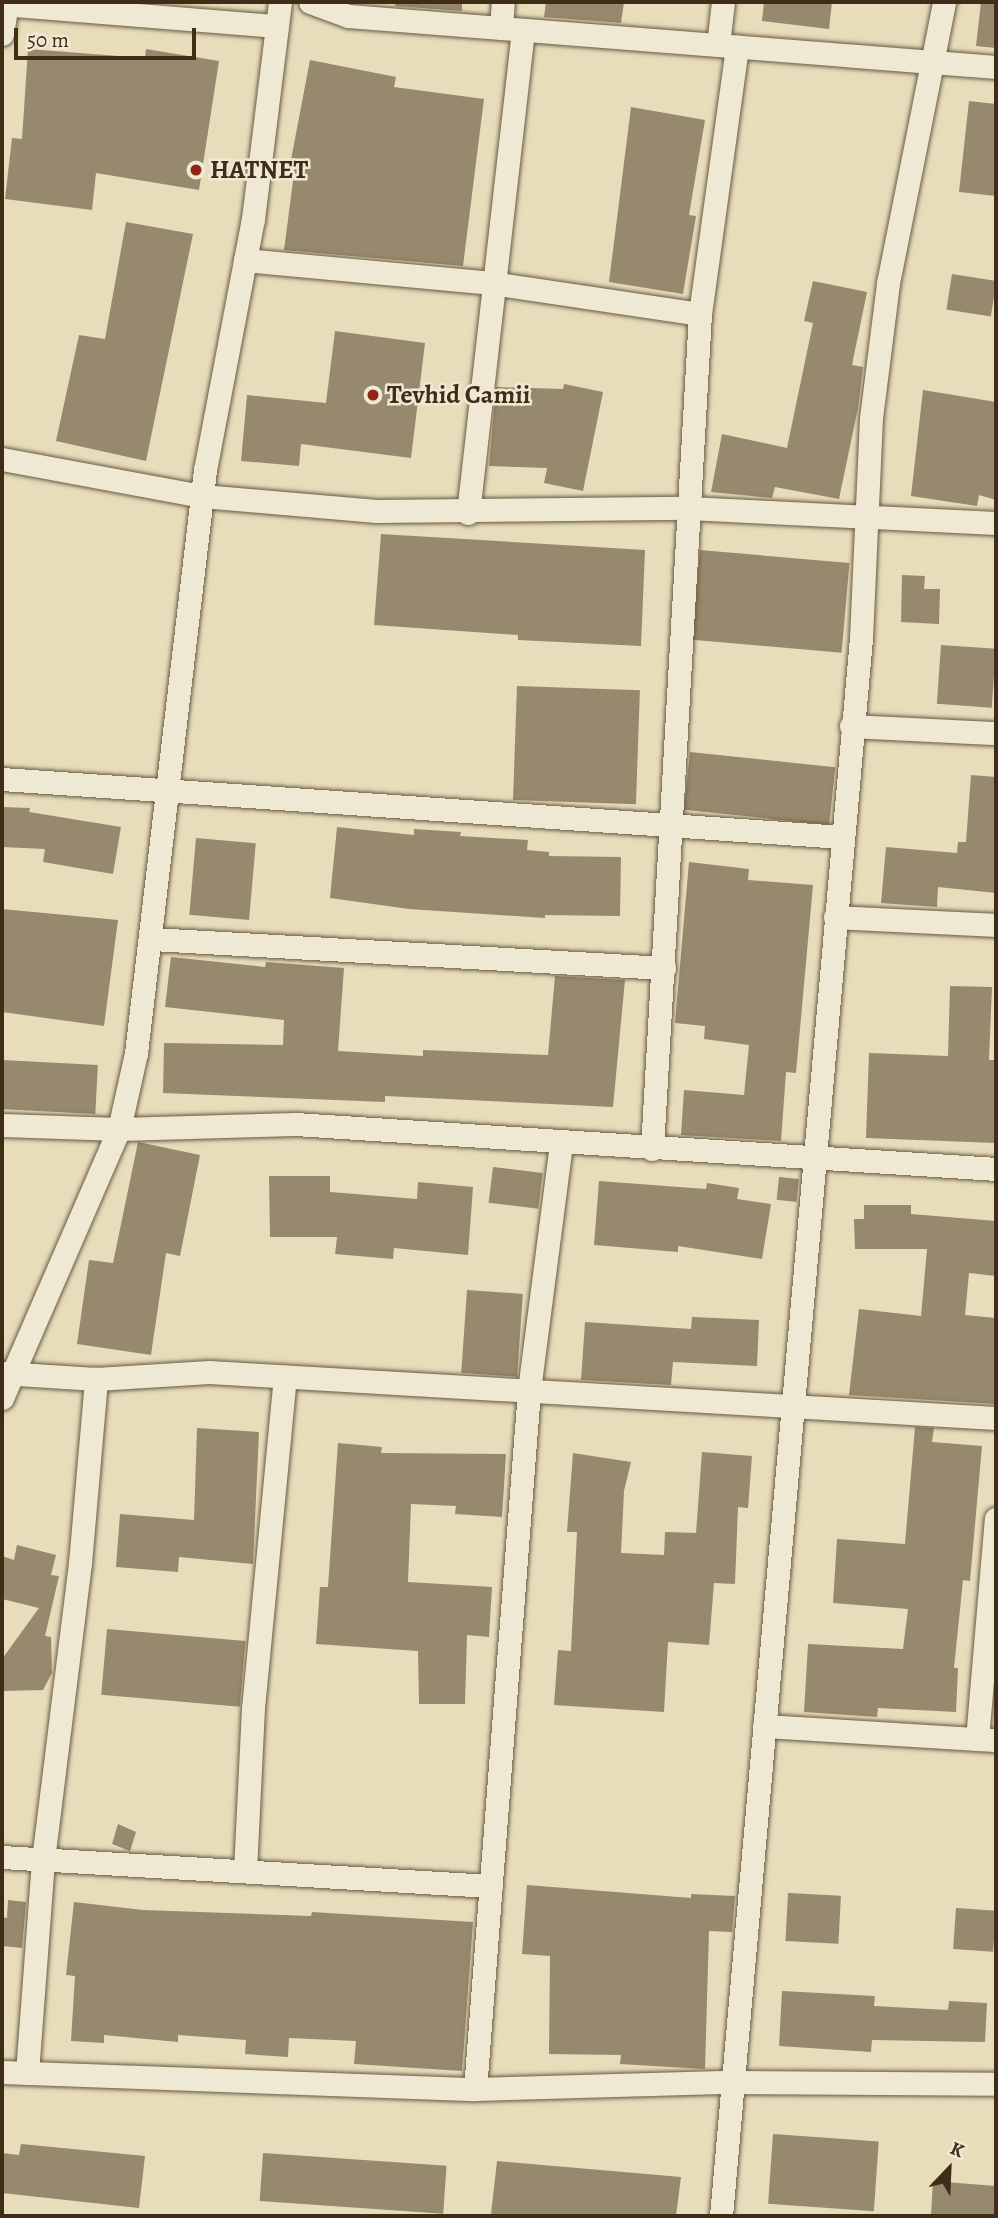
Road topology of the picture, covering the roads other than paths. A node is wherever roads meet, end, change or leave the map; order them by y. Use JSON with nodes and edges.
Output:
{"nodes":[{"id":1,"x":281,"y":2,"type":"edge"},
{"id":2,"x":310,"y":2,"type":"edge"},
{"id":3,"x":503,"y":2,"type":"edge"},
{"id":4,"x":723,"y":2,"type":"edge"},
{"id":5,"x":944,"y":2,"type":"edge"},
{"id":6,"x":4,"y":4,"type":"edge"},
{"id":7,"x":277,"y":26,"type":"junction"},
{"id":8,"x":512,"y":29,"type":"junction"},
{"id":9,"x":2,"y":34,"type":"edge"},
{"id":10,"x":727,"y":46,"type":"junction"},
{"id":11,"x":933,"y":63,"type":"junction"},
{"id":12,"x":996,"y":67,"type":"edge"},
{"id":13,"x":245,"y":260,"type":"junction"},
{"id":14,"x":492,"y":283,"type":"junction"},
{"id":15,"x":699,"y":314,"type":"junction"},
{"id":16,"x":2,"y":459,"type":"edge"},
{"id":17,"x":202,"y":496,"type":"junction"},
{"id":18,"x":688,"y":508,"type":"junction"},
{"id":19,"x":468,"y":513,"type":"junction"},
{"id":20,"x":865,"y":517,"type":"junction"},
{"id":21,"x":996,"y":523,"type":"edge"},
{"id":22,"x":851,"y":726,"type":"junction"},
{"id":23,"x":996,"y":733,"type":"edge"},
{"id":24,"x":2,"y":779,"type":"edge"},
{"id":25,"x":165,"y":787,"type":"junction"},
{"id":26,"x":671,"y":825,"type":"junction"},
{"id":27,"x":842,"y":838,"type":"junction"},
{"id":28,"x":835,"y":917,"type":"junction"},
{"id":29,"x":996,"y":925,"type":"edge"},
{"id":30,"x":152,"y":939,"type":"junction"},
{"id":31,"x":664,"y":968,"type":"junction"},
{"id":32,"x":2,"y":1125,"type":"edge"},
{"id":33,"x":119,"y":1129,"type":"junction"},
{"id":34,"x":561,"y":1143,"type":"junction"},
{"id":35,"x":652,"y":1149,"type":"junction"},
{"id":36,"x":816,"y":1160,"type":"junction"},
{"id":37,"x":996,"y":1169,"type":"edge"},
{"id":38,"x":7,"y":1373,"type":"edge"},
{"id":39,"x":285,"y":1377,"type":"junction"},
{"id":40,"x":96,"y":1379,"type":"junction"},
{"id":41,"x":529,"y":1390,"type":"junction"},
{"id":42,"x":2,"y":1398,"type":"edge"},
{"id":43,"x":794,"y":1405,"type":"junction"},
{"id":44,"x":996,"y":1418,"type":"edge"},
{"id":45,"x":996,"y":1519,"type":"edge"},
{"id":46,"x":764,"y":1726,"type":"junction"},
{"id":47,"x":987,"y":1740,"type":"edge"},
{"id":48,"x":2,"y":1857,"type":"edge"},
{"id":49,"x":43,"y":1860,"type":"junction"},
{"id":50,"x":245,"y":1871,"type":"junction"},
{"id":51,"x":491,"y":1886,"type":"junction"},
{"id":52,"x":2,"y":2072,"type":"edge"},
{"id":53,"x":27,"y":2073,"type":"junction"},
{"id":54,"x":731,"y":2082,"type":"junction"},
{"id":55,"x":996,"y":2084,"type":"edge"},
{"id":56,"x":475,"y":2089,"type":"junction"},
{"id":57,"x":721,"y":2216,"type":"edge"}],
"edges":[{"from":1,"to":7,"type":"street"},
{"from":2,"to":8,"type":"street"},
{"from":3,"to":8,"type":"street"},
{"from":4,"to":10,"type":"street"},
{"from":5,"to":11,"type":"street"},
{"from":6,"to":7,"type":"street"},
{"from":6,"to":9,"type":"street"},
{"from":7,"to":13,"type":"street"},
{"from":8,"to":10,"type":"street"},
{"from":8,"to":14,"type":"street"},
{"from":10,"to":11,"type":"street"},
{"from":10,"to":15,"type":"street"},
{"from":11,"to":12,"type":"street"},
{"from":11,"to":20,"type":"street"},
{"from":13,"to":14,"type":"street"},
{"from":13,"to":17,"type":"street"},
{"from":14,"to":15,"type":"street"},
{"from":14,"to":19,"type":"street"},
{"from":15,"to":18,"type":"street"},
{"from":16,"to":17,"type":"street"},
{"from":17,"to":19,"type":"street"},
{"from":17,"to":25,"type":"street"},
{"from":18,"to":19,"type":"street"},
{"from":18,"to":20,"type":"street"},
{"from":18,"to":26,"type":"street"},
{"from":20,"to":21,"type":"street"},
{"from":20,"to":22,"type":"street"},
{"from":22,"to":23,"type":"street"},
{"from":22,"to":27,"type":"street"},
{"from":24,"to":25,"type":"street"},
{"from":25,"to":26,"type":"street"},
{"from":25,"to":30,"type":"street"},
{"from":26,"to":27,"type":"street"},
{"from":26,"to":31,"type":"street"},
{"from":27,"to":28,"type":"street"},
{"from":28,"to":29,"type":"street"},
{"from":28,"to":36,"type":"street"},
{"from":30,"to":31,"type":"street"},
{"from":30,"to":33,"type":"street"},
{"from":31,"to":35,"type":"street"},
{"from":32,"to":33,"type":"street"},
{"from":33,"to":34,"type":"street"},
{"from":33,"to":38,"type":"street"},
{"from":34,"to":35,"type":"street"},
{"from":34,"to":41,"type":"street"},
{"from":35,"to":36,"type":"street"},
{"from":36,"to":37,"type":"street"},
{"from":36,"to":43,"type":"street"},
{"from":38,"to":40,"type":"street"},
{"from":38,"to":42,"type":"street"},
{"from":39,"to":40,"type":"street"},
{"from":39,"to":41,"type":"street"},
{"from":39,"to":50,"type":"street"},
{"from":40,"to":49,"type":"street"},
{"from":41,"to":43,"type":"street"},
{"from":41,"to":51,"type":"street"},
{"from":43,"to":44,"type":"street"},
{"from":43,"to":46,"type":"street"},
{"from":45,"to":47,"type":"street"},
{"from":46,"to":47,"type":"street"},
{"from":46,"to":54,"type":"street"},
{"from":48,"to":49,"type":"street"},
{"from":49,"to":50,"type":"street"},
{"from":49,"to":53,"type":"street"},
{"from":50,"to":51,"type":"street"},
{"from":51,"to":56,"type":"street"},
{"from":52,"to":53,"type":"street"},
{"from":53,"to":56,"type":"street"},
{"from":54,"to":55,"type":"street"},
{"from":54,"to":56,"type":"street"},
{"from":54,"to":57,"type":"street"}]}
